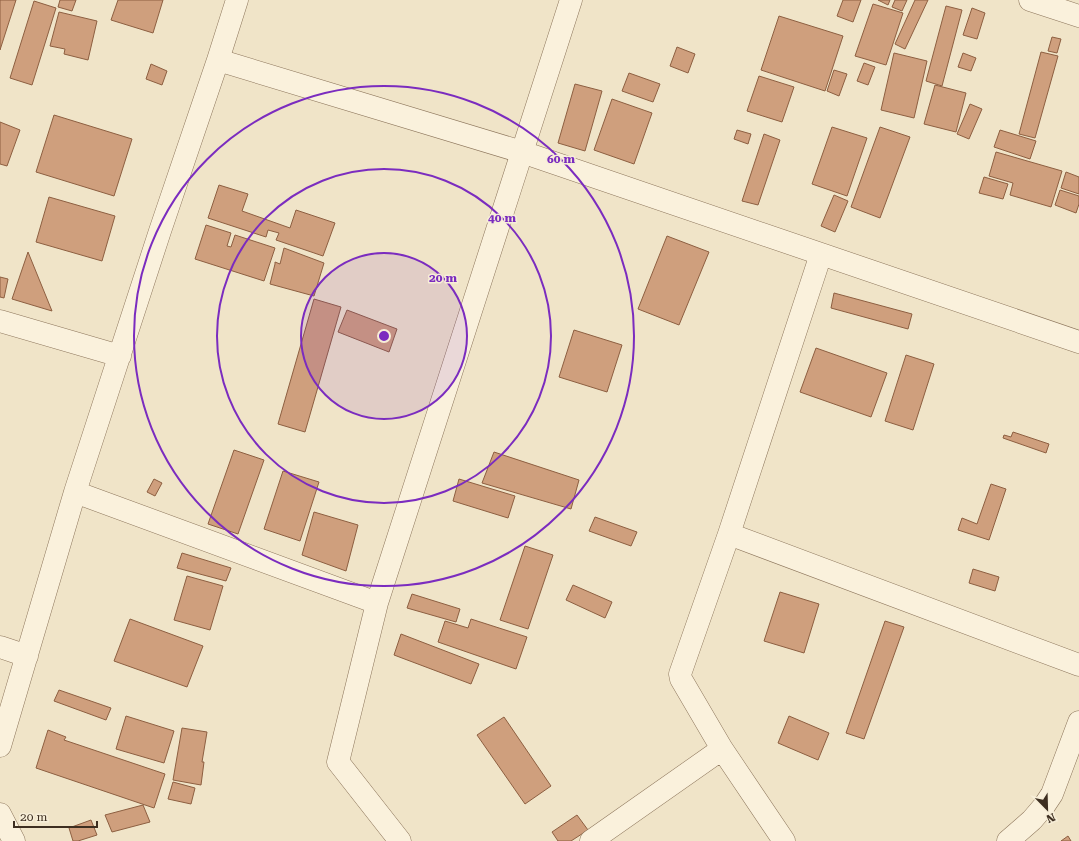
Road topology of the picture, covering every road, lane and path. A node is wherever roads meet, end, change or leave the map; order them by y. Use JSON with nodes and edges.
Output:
{"nodes":[{"id":1,"x":237,"y":0,"type":"edge"},
{"id":2,"x":571,"y":0,"type":"edge"},
{"id":3,"x":1030,"y":0,"type":"edge"},
{"id":4,"x":1079,"y":16,"type":"edge"},
{"id":5,"x":218,"y":60,"type":"junction"},
{"id":6,"x":522,"y":152,"type":"junction"},
{"id":7,"x":821,"y":254,"type":"junction"},
{"id":8,"x":0,"y":321,"type":"edge"},
{"id":9,"x":1079,"y":342,"type":"edge"},
{"id":10,"x":120,"y":356,"type":"junction"},
{"id":11,"x":75,"y":492,"type":"junction"},
{"id":12,"x":729,"y":534,"type":"junction"},
{"id":13,"x":377,"y":604,"type":"junction"},
{"id":14,"x":0,"y":648,"type":"edge"},
{"id":15,"x":27,"y":656,"type":"junction"},
{"id":16,"x":1079,"y":665,"type":"edge"},
{"id":17,"x":1079,"y":722,"type":"edge"},
{"id":18,"x":0,"y":746,"type":"edge"},
{"id":19,"x":722,"y":749,"type":"junction"},
{"id":20,"x":0,"y":814,"type":"edge"},
{"id":21,"x":14,"y":841,"type":"edge"},
{"id":22,"x":400,"y":841,"type":"edge"},
{"id":23,"x":591,"y":841,"type":"edge"},
{"id":24,"x":784,"y":841,"type":"edge"},
{"id":25,"x":1008,"y":841,"type":"edge"}],
"edges":[{"from":1,"to":5,"type":"street"},
{"from":2,"to":6,"type":"street"},
{"from":3,"to":4,"type":"street"},
{"from":5,"to":6,"type":"street"},
{"from":5,"to":10,"type":"street"},
{"from":6,"to":7,"type":"street"},
{"from":6,"to":13,"type":"street"},
{"from":7,"to":9,"type":"street"},
{"from":7,"to":12,"type":"street"},
{"from":8,"to":10,"type":"street"},
{"from":10,"to":11,"type":"street"},
{"from":11,"to":13,"type":"street"},
{"from":11,"to":15,"type":"street"},
{"from":12,"to":16,"type":"street"},
{"from":12,"to":19,"type":"street"},
{"from":13,"to":22,"type":"street"},
{"from":14,"to":15,"type":"street"},
{"from":15,"to":18,"type":"street"},
{"from":17,"to":25,"type":"street"},
{"from":19,"to":23,"type":"street"},
{"from":19,"to":24,"type":"street"},
{"from":20,"to":21,"type":"street"}]}
